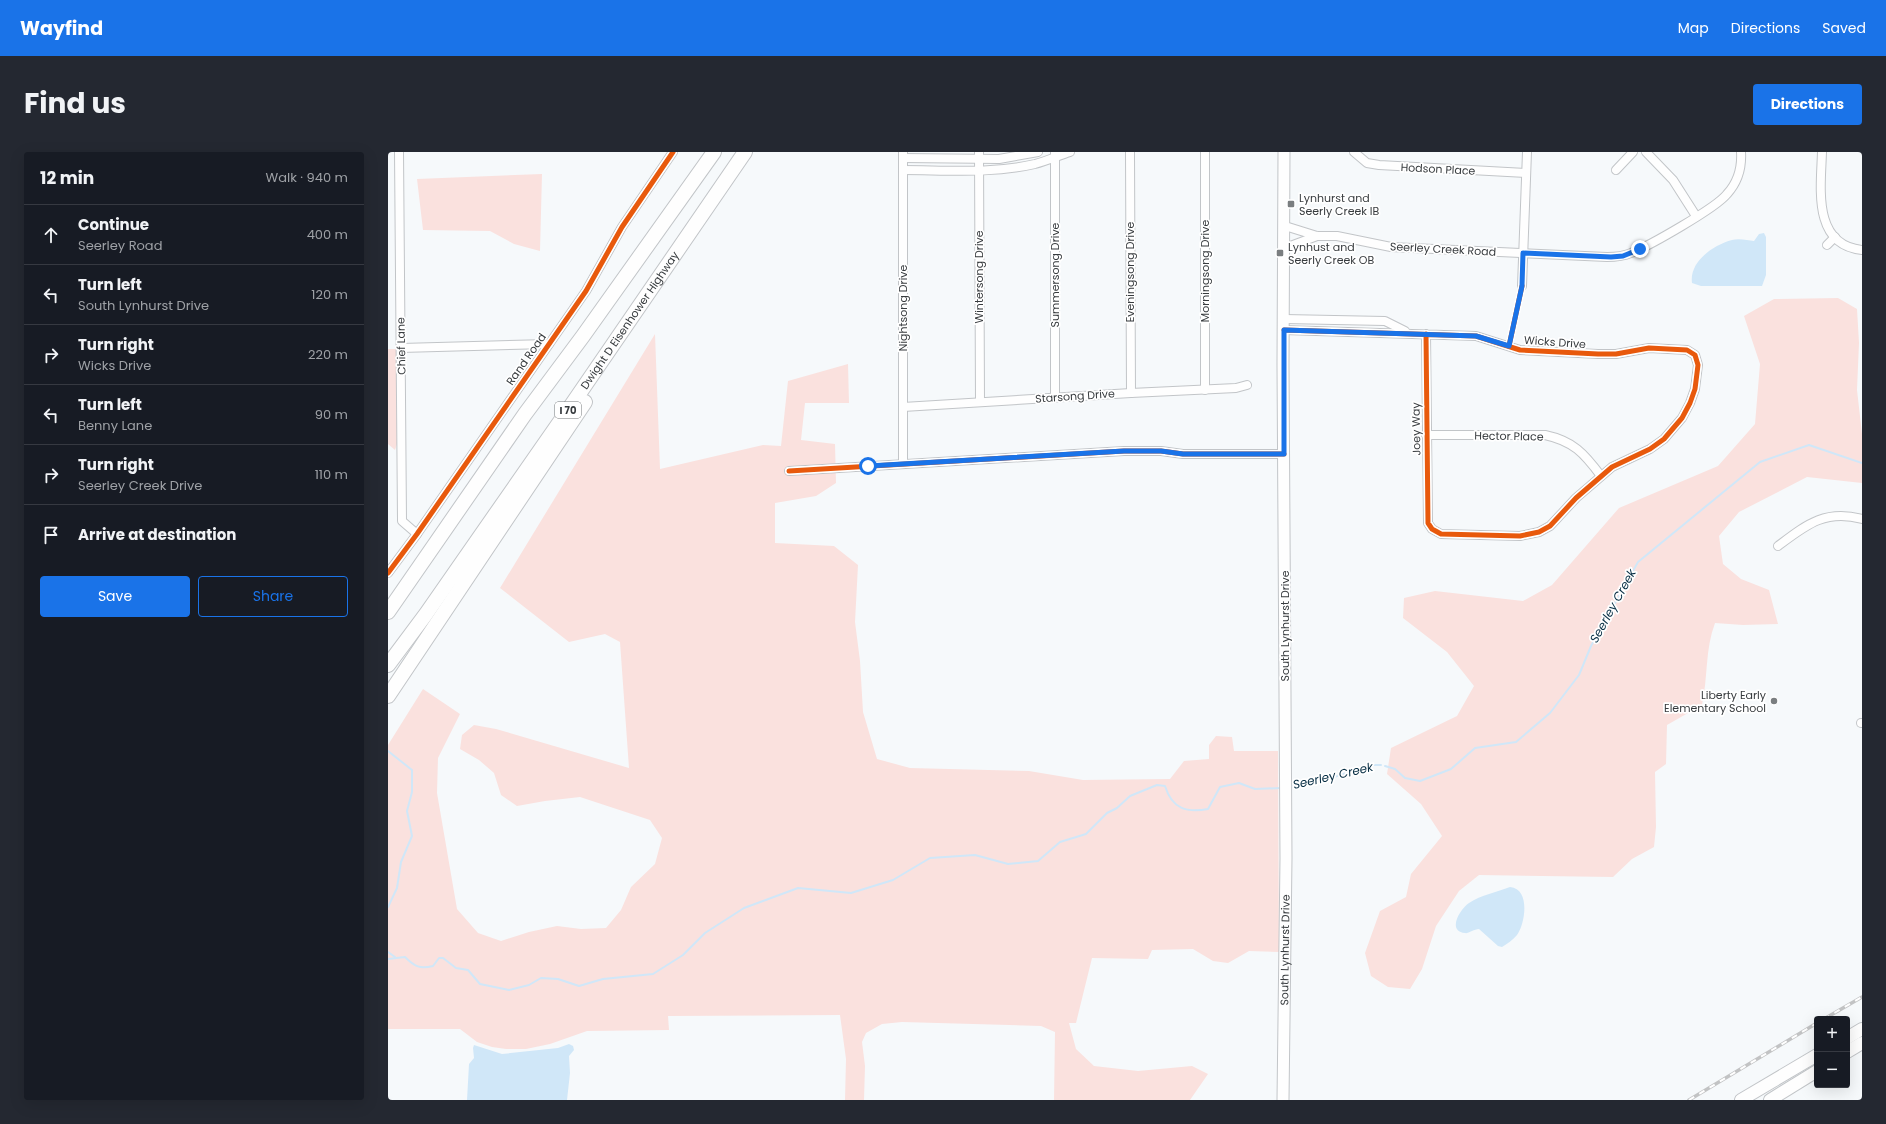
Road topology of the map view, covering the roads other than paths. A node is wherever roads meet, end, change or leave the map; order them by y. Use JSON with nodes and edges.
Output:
{"nodes":[{"id":1,"x":399,"y":152,"type":"edge"},
{"id":2,"x":673,"y":152,"type":"edge"},
{"id":3,"x":714,"y":152,"type":"edge"},
{"id":4,"x":745,"y":152,"type":"edge"},
{"id":5,"x":1038,"y":152,"type":"edge"},
{"id":6,"x":1070,"y":152,"type":"edge"},
{"id":7,"x":1130,"y":152,"type":"edge"},
{"id":8,"x":1205,"y":152,"type":"edge"},
{"id":9,"x":1284,"y":152,"type":"edge"},
{"id":10,"x":1354,"y":152,"type":"edge"},
{"id":11,"x":1527,"y":152,"type":"edge"},
{"id":12,"x":1633,"y":152,"type":"edge"},
{"id":13,"x":1646,"y":152,"type":"edge"},
{"id":14,"x":1741,"y":152,"type":"edge"},
{"id":15,"x":1822,"y":152,"type":"edge"},
{"id":16,"x":903,"y":155,"type":"edge"},
{"id":17,"x":1055,"y":155,"type":"edge"},
{"id":18,"x":979,"y":156,"type":"edge"},
{"id":19,"x":903,"y":170,"type":"junction"},
{"id":20,"x":979,"y":170,"type":"junction"},
{"id":21,"x":1616,"y":170,"type":"dead end"},
{"id":22,"x":1526,"y":173,"type":"junction"},
{"id":23,"x":1696,"y":216,"type":"junction"},
{"id":24,"x":1285,"y":226,"type":"junction"},
{"id":25,"x":1317,"y":236,"type":"junction"},
{"id":26,"x":1835,"y":237,"type":"junction"},
{"id":27,"x":687,"y":238,"type":"junction"},
{"id":28,"x":1827,"y":246,"type":"dead end"},
{"id":29,"x":1285,"y":248,"type":"junction"},
{"id":30,"x":1862,"y":250,"type":"edge"},
{"id":31,"x":1523,"y":253,"type":"junction"},
{"id":32,"x":1522,"y":286,"type":"dead end"},
{"id":33,"x":1284,"y":324,"type":"junction"},
{"id":34,"x":1426,"y":334,"type":"junction"},
{"id":35,"x":549,"y":344,"type":"junction"},
{"id":36,"x":401,"y":348,"type":"junction"},
{"id":37,"x":1247,"y":385,"type":"dead end"},
{"id":38,"x":1205,"y":390,"type":"junction"},
{"id":39,"x":1131,"y":393,"type":"junction"},
{"id":40,"x":1055,"y":397,"type":"junction"},
{"id":41,"x":980,"y":402,"type":"junction"},
{"id":42,"x":903,"y":407,"type":"junction"},
{"id":43,"x":1426,"y":435,"type":"junction"},
{"id":44,"x":1284,"y":454,"type":"junction"},
{"id":45,"x":903,"y":464,"type":"junction"},
{"id":46,"x":789,"y":471,"type":"dead end"},
{"id":47,"x":1601,"y":476,"type":"junction"},
{"id":48,"x":1862,"y":519,"type":"edge"},
{"id":49,"x":417,"y":534,"type":"junction"},
{"id":50,"x":438,"y":539,"type":"junction"},
{"id":51,"x":1778,"y":546,"type":"dead end"},
{"id":52,"x":388,"y":573,"type":"edge"},
{"id":53,"x":388,"y":599,"type":"edge"},
{"id":54,"x":388,"y":612,"type":"edge"},
{"id":55,"x":388,"y":665,"type":"edge"},
{"id":56,"x":388,"y":696,"type":"edge"},
{"id":57,"x":1862,"y":1029,"type":"edge"},
{"id":58,"x":1850,"y":1036,"type":"edge"},
{"id":59,"x":1862,"y":1043,"type":"edge"},
{"id":60,"x":1850,"y":1050,"type":"edge"},
{"id":61,"x":1814,"y":1058,"type":"edge"},
{"id":62,"x":1814,"y":1073,"type":"edge"},
{"id":63,"x":1283,"y":1100,"type":"edge"},
{"id":64,"x":1741,"y":1100,"type":"edge"},
{"id":65,"x":1770,"y":1100,"type":"edge"}],
"edges":[{"from":1,"to":36,"type":"street","name":"Chief Lane"},
{"from":2,"to":35,"type":"street","name":"Rand Road"},
{"from":3,"to":50,"type":"highway"},
{"from":4,"to":27,"type":"highway","name":"Dwight D Eisenhower Highway","number":"I 70"},
{"from":5,"to":18,"type":"street"},
{"from":6,"to":17,"type":"street"},
{"from":7,"to":39,"type":"street","name":"Eveningsong Drive"},
{"from":8,"to":38,"type":"street","name":"Morningsong Drive"},
{"from":9,"to":24,"type":"main road","name":"South Lynhurst Drive"},
{"from":10,"to":22,"type":"street","name":"Hodson Place"},
{"from":11,"to":22,"type":"street"},
{"from":12,"to":21,"type":"street"},
{"from":13,"to":23,"type":"street"},
{"from":14,"to":23,"type":"street","name":"Seerley Creek Road"},
{"from":15,"to":26,"type":"street"},
{"from":16,"to":18,"type":"street"},
{"from":16,"to":19,"type":"street","name":"Nightsong Drive"},
{"from":17,"to":20,"type":"street"},
{"from":17,"to":40,"type":"street","name":"Summersong Drive"},
{"from":18,"to":20,"type":"street","name":"Wintersong Drive"},
{"from":19,"to":20,"type":"street"},
{"from":19,"to":42,"type":"street","name":"Nightsong Drive"},
{"from":20,"to":41,"type":"street","name":"Wintersong Drive"},
{"from":22,"to":31,"type":"street"},
{"from":23,"to":31,"type":"street","name":"Seerley Creek Road"},
{"from":24,"to":25,"type":"street","name":"Seerley Creek Road"},
{"from":24,"to":29,"type":"main road","name":"South Lynhurst Drive"},
{"from":25,"to":29,"type":"street","name":"Seerley Creek Road"},
{"from":25,"to":31,"type":"street","name":"Seerley Creek Road"},
{"from":26,"to":28,"type":"street"},
{"from":26,"to":30,"type":"street"},
{"from":27,"to":55,"type":"highway","name":"Dwight D Eisenhower Highway","number":"I 70"},
{"from":27,"to":56,"type":"highway"},
{"from":29,"to":33,"type":"main road","name":"South Lynhurst Drive"},
{"from":31,"to":32,"type":"street"},
{"from":33,"to":34,"type":"street","name":"Wicks Drive"},
{"from":33,"to":44,"type":"main road","name":"South Lynhurst Drive"},
{"from":34,"to":43,"type":"street","name":"Joey Way"},
{"from":34,"to":47,"type":"street","name":"Wicks Drive"},
{"from":35,"to":36,"type":"street"},
{"from":35,"to":49,"type":"street","name":"Rand Road"},
{"from":36,"to":49,"type":"street","name":"Chief Lane"},
{"from":37,"to":38,"type":"street","name":"Starsong Drive"},
{"from":38,"to":39,"type":"street","name":"Starsong Drive"},
{"from":39,"to":40,"type":"street","name":"Starsong Drive"},
{"from":40,"to":41,"type":"street","name":"Starsong Drive"},
{"from":41,"to":42,"type":"street","name":"Starsong Drive"},
{"from":42,"to":45,"type":"street","name":"Nightsong Drive"},
{"from":43,"to":47,"type":"street","name":"Hector Place"},
{"from":43,"to":47,"type":"street","name":"Joey Way"},
{"from":44,"to":45,"type":"street"},
{"from":44,"to":63,"type":"main road","name":"South Lynhurst Drive"},
{"from":45,"to":46,"type":"street"},
{"from":48,"to":51,"type":"street"},
{"from":49,"to":52,"type":"street","name":"Rand Road"},
{"from":50,"to":53,"type":"highway"},
{"from":50,"to":54,"type":"highway"},
{"from":57,"to":58,"type":"main road"},
{"from":59,"to":60,"type":"main road"},
{"from":61,"to":64,"type":"main road"},
{"from":62,"to":65,"type":"main road"}]}
